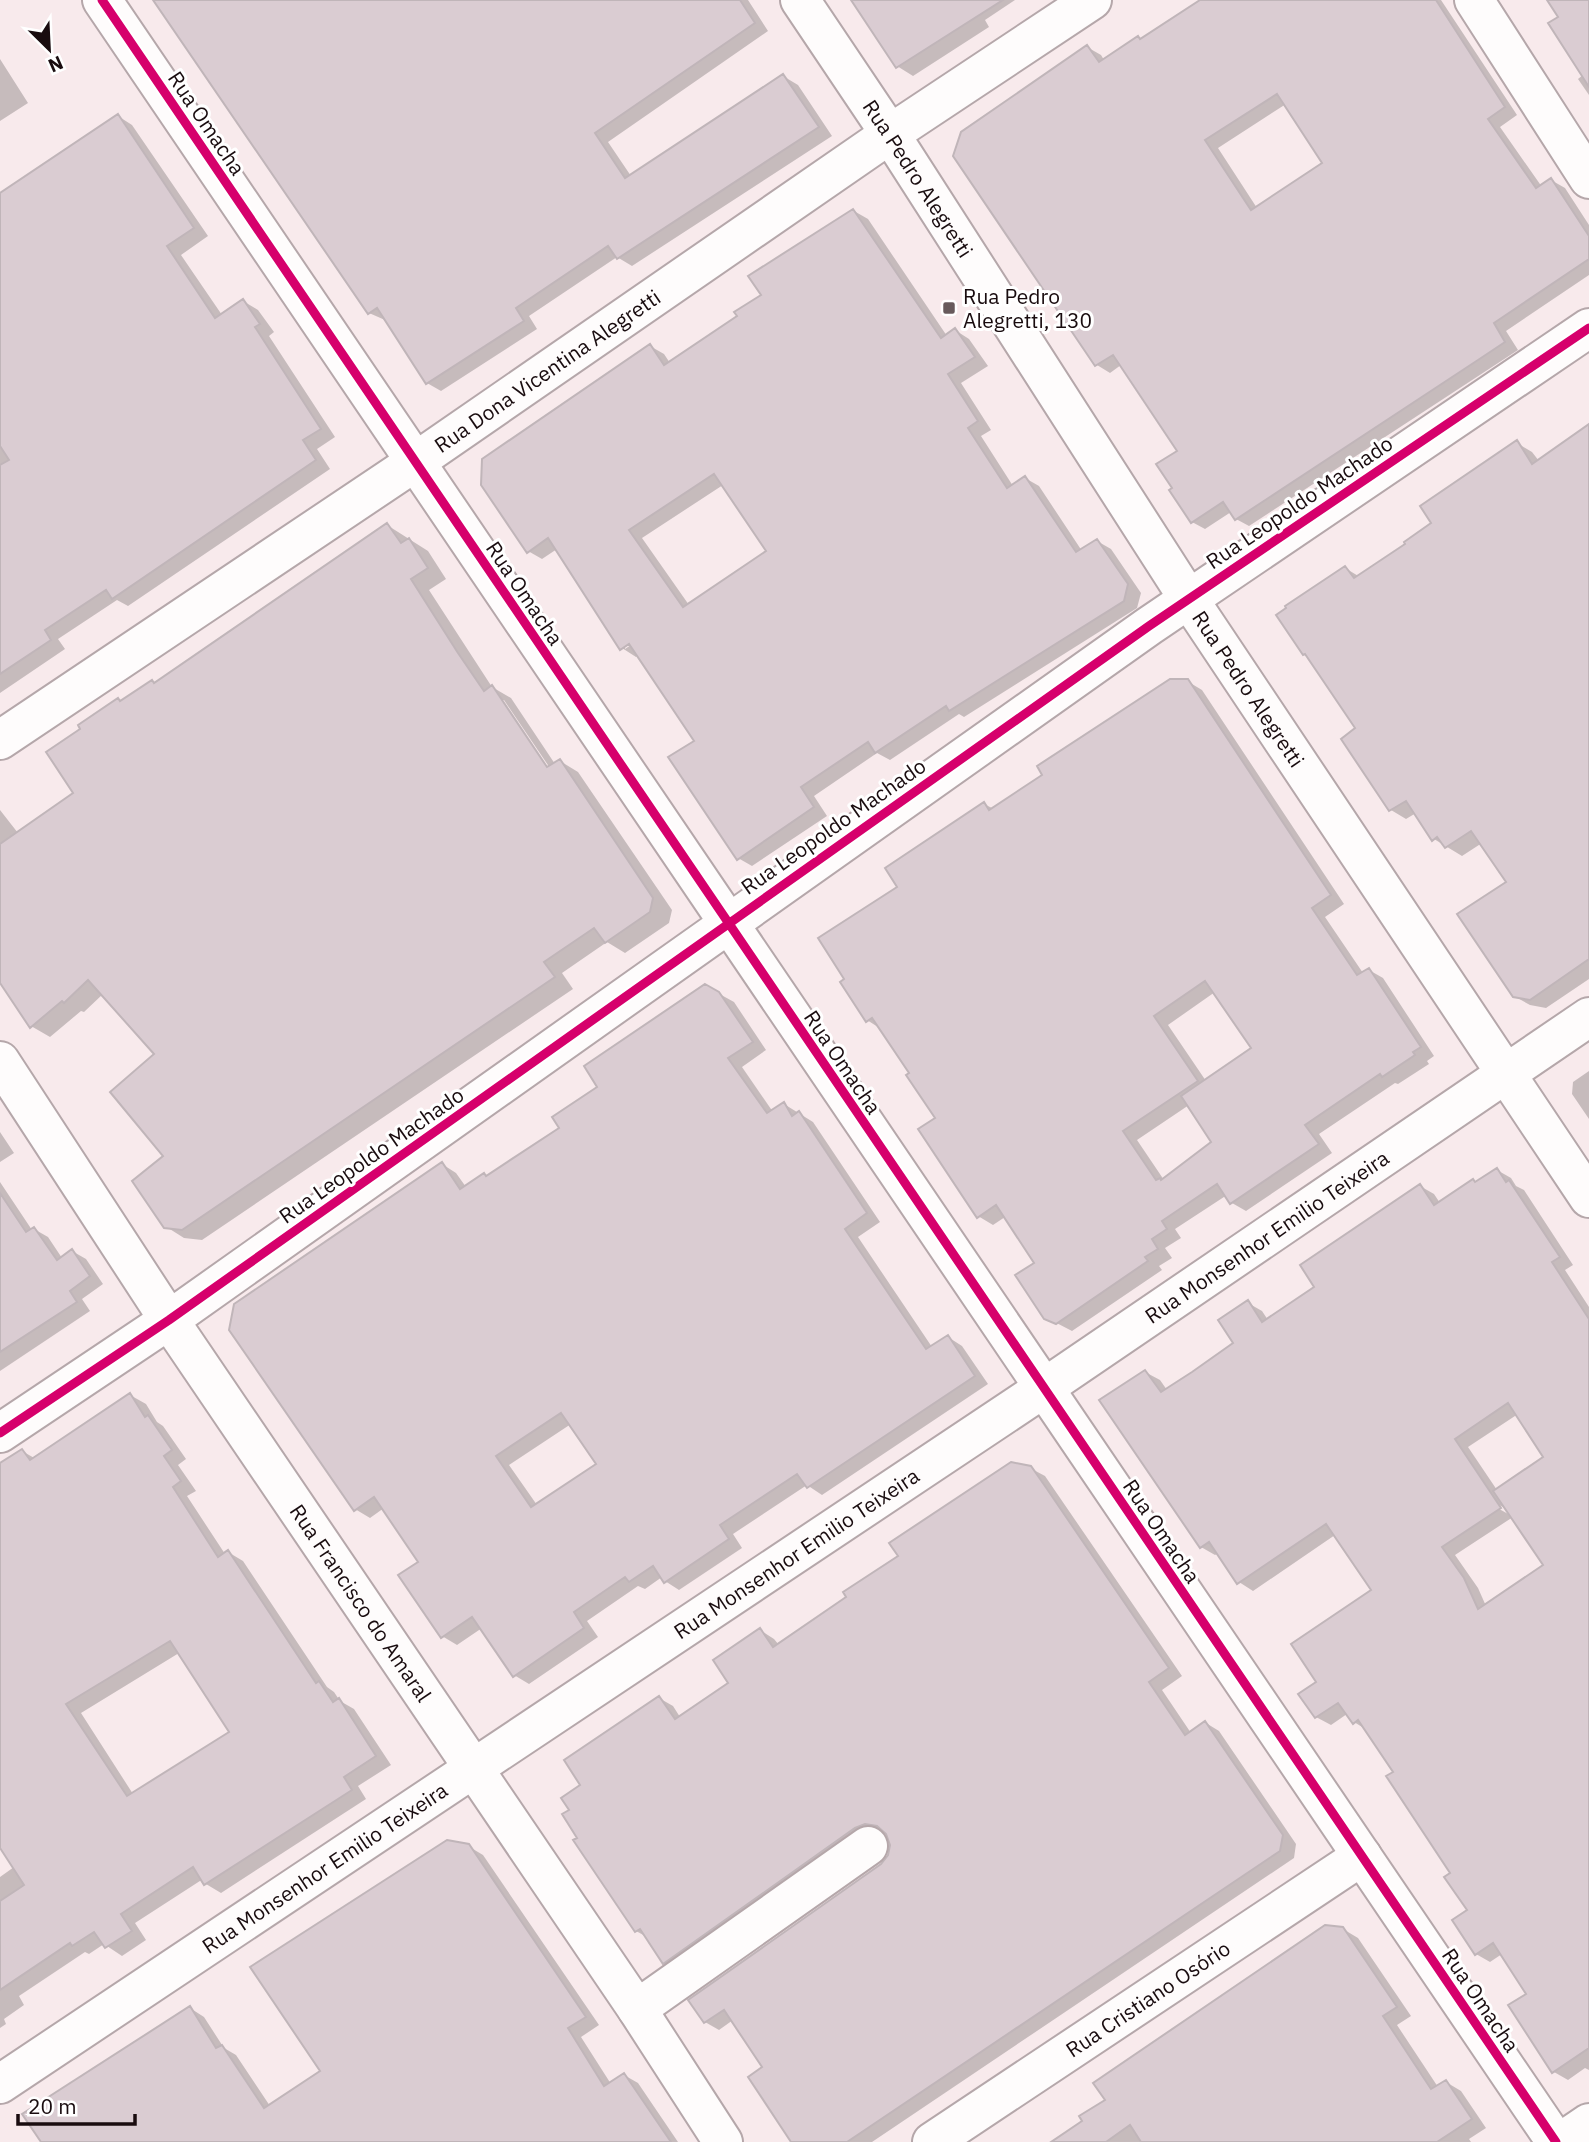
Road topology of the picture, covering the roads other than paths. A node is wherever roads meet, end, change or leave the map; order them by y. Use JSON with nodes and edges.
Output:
{"nodes":[{"id":1,"x":103,"y":0,"type":"edge"},
{"id":2,"x":800,"y":0,"type":"edge"},
{"id":3,"x":1092,"y":0,"type":"edge"},
{"id":4,"x":1474,"y":0,"type":"edge"},
{"id":5,"x":890,"y":134,"type":"junction"},
{"id":6,"x":1589,"y":179,"type":"edge"},
{"id":7,"x":1589,"y":328,"type":"edge"},
{"id":8,"x":415,"y":461,"type":"junction"},
{"id":9,"x":1188,"y":598,"type":"junction"},
{"id":10,"x":0,"y":740,"type":"edge"},
{"id":11,"x":727,"y":923,"type":"junction"},
{"id":12,"x":1589,"y":1017,"type":"edge"},
{"id":13,"x":0,"y":1061,"type":"edge"},
{"id":14,"x":1506,"y":1072,"type":"junction"},
{"id":15,"x":1589,"y":1198,"type":"edge"},
{"id":16,"x":169,"y":1320,"type":"junction"},
{"id":17,"x":1044,"y":1388,"type":"junction"},
{"id":18,"x":0,"y":1433,"type":"edge"},
{"id":19,"x":472,"y":1768,"type":"junction"},
{"id":20,"x":868,"y":1846,"type":"dead end"},
{"id":21,"x":1362,"y":1856,"type":"junction"},
{"id":22,"x":637,"y":2009,"type":"junction"},
{"id":23,"x":0,"y":2084,"type":"edge"},
{"id":24,"x":1589,"y":2123,"type":"edge"},
{"id":25,"x":723,"y":2142,"type":"edge"},
{"id":26,"x":932,"y":2142,"type":"edge"},
{"id":27,"x":1559,"y":2142,"type":"edge"}],
"edges":[{"from":1,"to":8,"type":"street","name":"Rua Omacha"},
{"from":2,"to":5,"type":"street","name":"Rua Pedro Alegretti"},
{"from":3,"to":5,"type":"street","name":"Rua Dona Vicentina Alegretti"},
{"from":4,"to":6,"type":"street"},
{"from":5,"to":8,"type":"street","name":"Rua Dona Vicentina Alegretti"},
{"from":5,"to":9,"type":"street","name":"Rua Pedro Alegretti"},
{"from":7,"to":9,"type":"street","name":"Rua Leopoldo Machado"},
{"from":8,"to":10,"type":"street","name":"Rua Dona Vicentina Alegretti"},
{"from":8,"to":11,"type":"street","name":"Rua Omacha"},
{"from":9,"to":11,"type":"street","name":"Rua Leopoldo Machado"},
{"from":9,"to":14,"type":"street","name":"Rua Pedro Alegretti"},
{"from":11,"to":16,"type":"street","name":"Rua Leopoldo Machado"},
{"from":11,"to":17,"type":"street","name":"Rua Omacha"},
{"from":12,"to":14,"type":"street","name":"Rua Monsenhor Emilio Teixeira"},
{"from":13,"to":16,"type":"street","name":"Rua Francisco do Amaral"},
{"from":14,"to":15,"type":"street","name":"Rua Pedro Alegretti"},
{"from":14,"to":17,"type":"street","name":"Rua Monsenhor Emilio Teixeira"},
{"from":16,"to":18,"type":"street","name":"Rua Leopoldo Machado"},
{"from":16,"to":19,"type":"street","name":"Rua Francisco do Amaral"},
{"from":17,"to":19,"type":"street","name":"Rua Monsenhor Emilio Teixeira"},
{"from":17,"to":21,"type":"street","name":"Rua Omacha"},
{"from":19,"to":22,"type":"street","name":"Rua Francisco do Amaral"},
{"from":19,"to":23,"type":"street","name":"Rua Monsenhor Emilio Teixeira"},
{"from":20,"to":22,"type":"street"},
{"from":21,"to":26,"type":"street","name":"Rua Cristiano Osório"},
{"from":21,"to":27,"type":"street","name":"Rua Omacha"},
{"from":22,"to":25,"type":"street","name":"Rua Francisco do Amaral"},
{"from":24,"to":27,"type":"street"}]}
